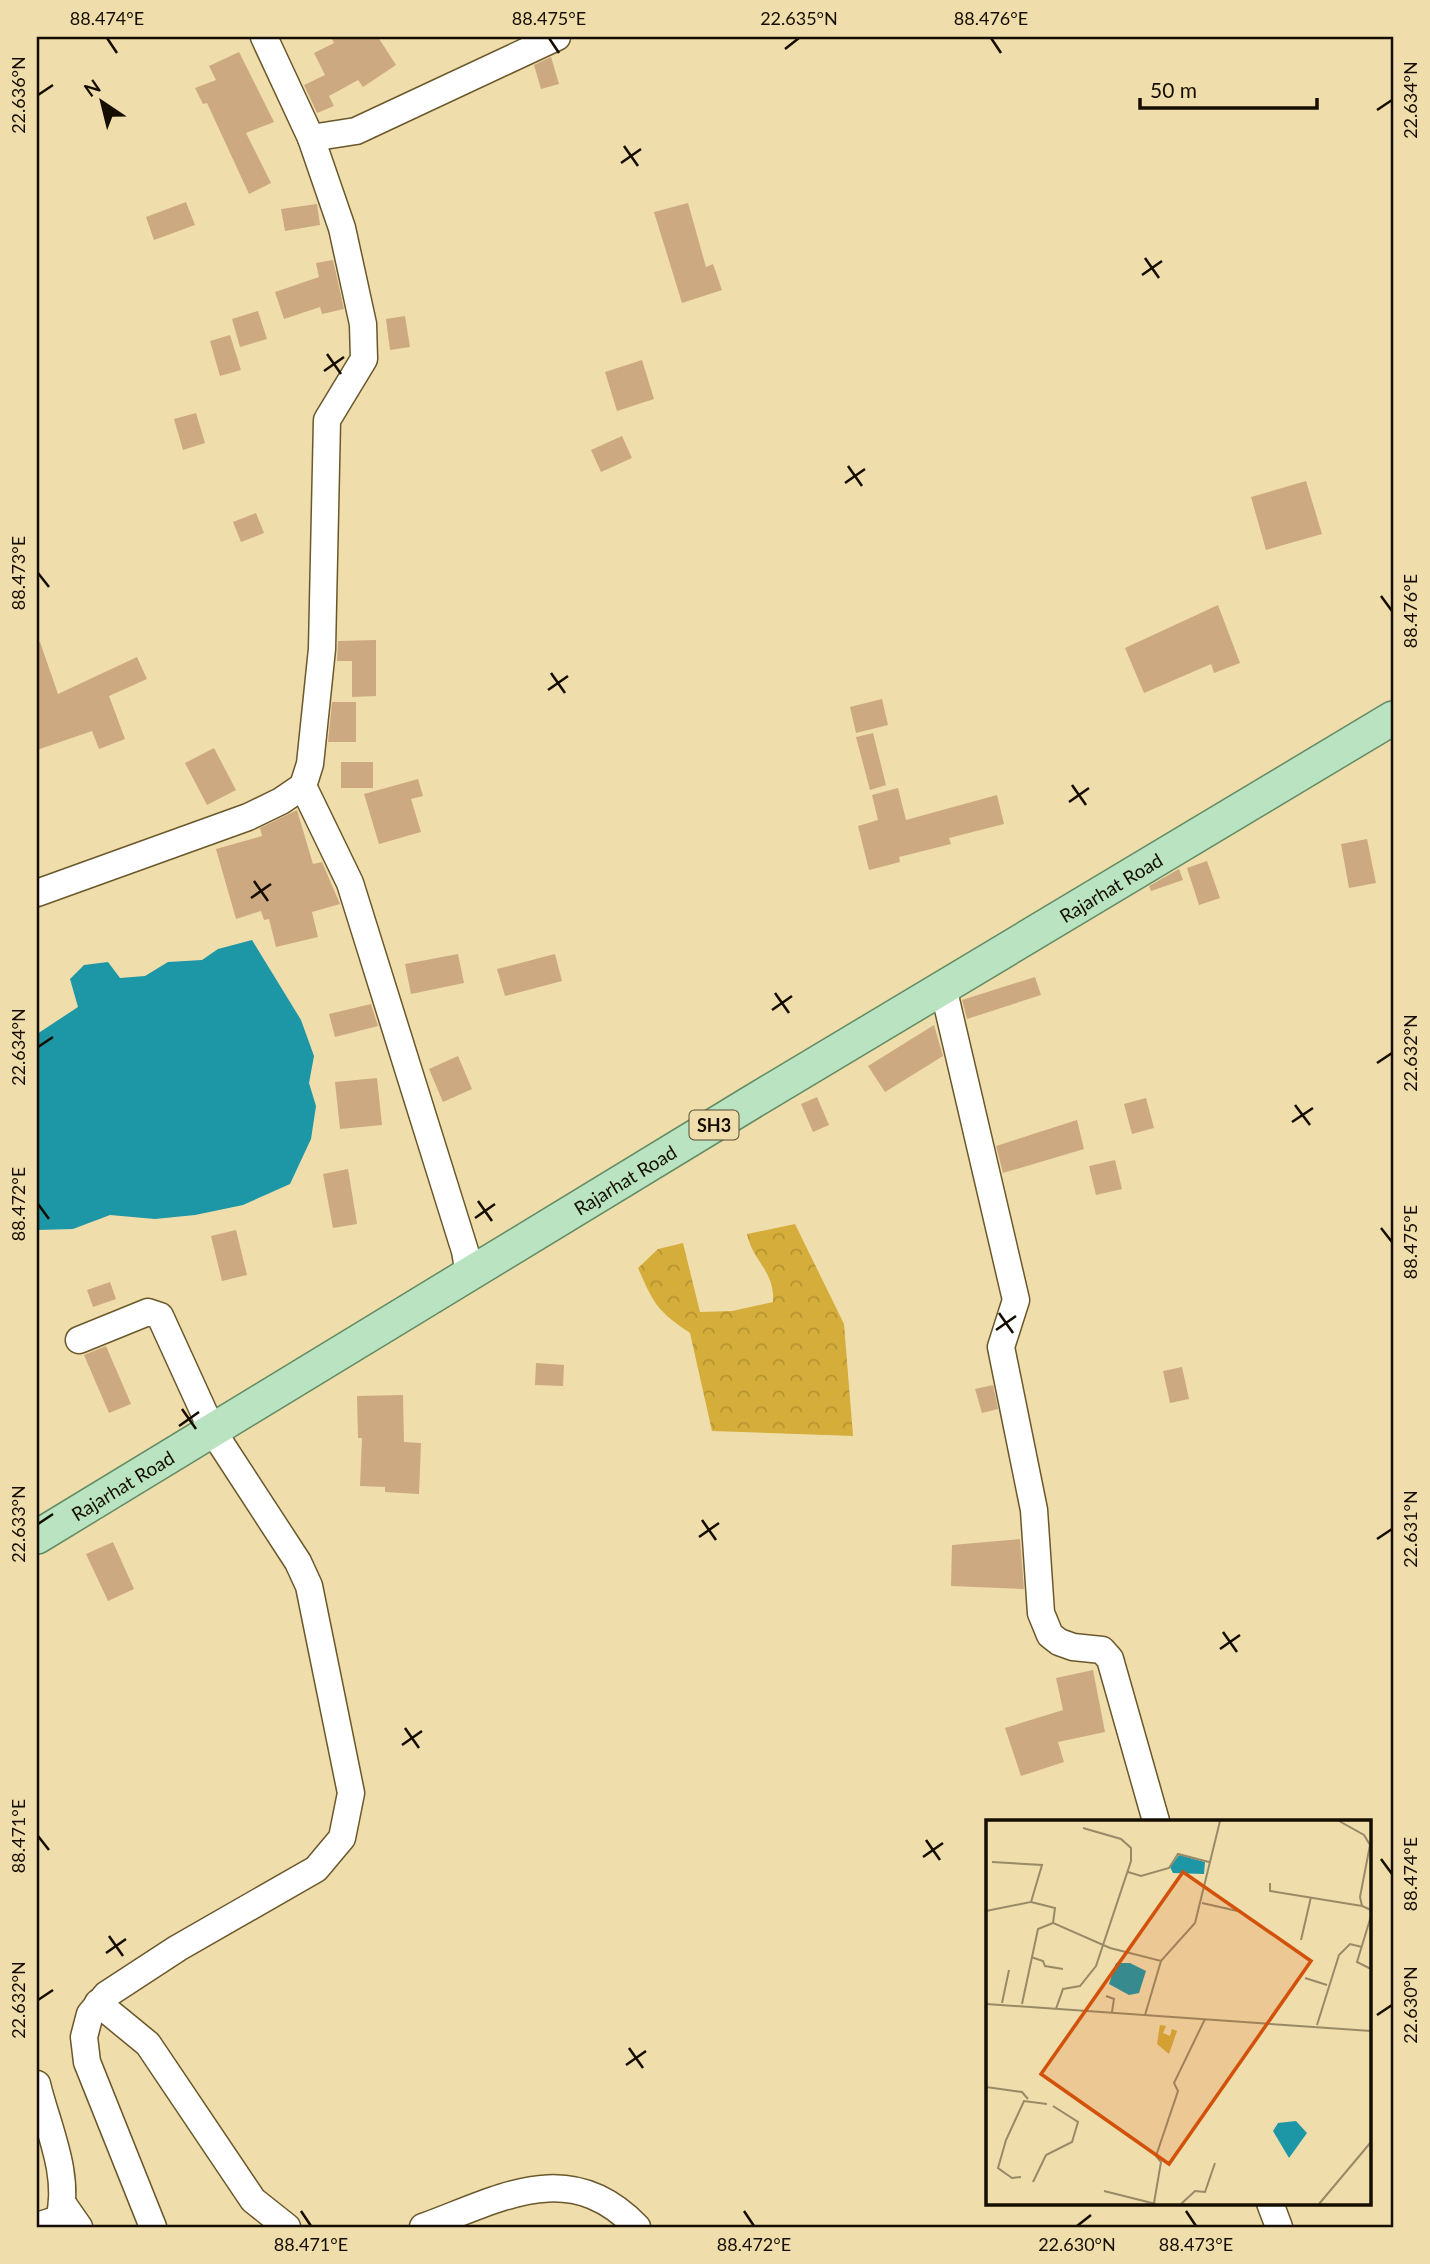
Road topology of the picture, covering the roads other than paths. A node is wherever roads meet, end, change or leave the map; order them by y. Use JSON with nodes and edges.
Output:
{"nodes":[{"id":1,"x":264,"y":37,"type":"edge"},
{"id":2,"x":556,"y":37,"type":"edge"},
{"id":3,"x":311,"y":138,"type":"junction"},
{"id":4,"x":1393,"y":693,"type":"edge"},
{"id":5,"x":1393,"y":718,"type":"edge"},
{"id":6,"x":303,"y":786,"type":"junction"},
{"id":7,"x":37,"y":893,"type":"edge"},
{"id":8,"x":943,"y":987,"type":"junction"},
{"id":9,"x":467,"y":1263,"type":"junction"},
{"id":10,"x":79,"y":1340,"type":"dead end"},
{"id":11,"x":208,"y":1420,"type":"junction"},
{"id":12,"x":37,"y":1510,"type":"edge"},
{"id":13,"x":37,"y":1537,"type":"edge"},
{"id":14,"x":1156,"y":1820,"type":"edge"},
{"id":15,"x":98,"y":2003,"type":"junction"},
{"id":16,"x":37,"y":2084,"type":"edge"},
{"id":17,"x":63,"y":2204,"type":"junction"},
{"id":18,"x":1270,"y":2204,"type":"edge"},
{"id":19,"x":37,"y":2227,"type":"edge"},
{"id":20,"x":79,"y":2227,"type":"edge"},
{"id":21,"x":153,"y":2227,"type":"edge"},
{"id":22,"x":287,"y":2227,"type":"edge"},
{"id":23,"x":423,"y":2227,"type":"edge"},
{"id":24,"x":637,"y":2227,"type":"edge"},
{"id":25,"x":1279,"y":2227,"type":"edge"}],
"edges":[{"from":1,"to":3,"type":"street"},
{"from":2,"to":3,"type":"street"},
{"from":3,"to":6,"type":"street"},
{"from":4,"to":9,"type":"main road","name":"Rajarhat Road","number":"SH3"},
{"from":5,"to":8,"type":"main road","name":"Rajarhat Road","number":"SH3"},
{"from":6,"to":7,"type":"street"},
{"from":6,"to":9,"type":"street"},
{"from":8,"to":9,"type":"main road","name":"Rajarhat Road","number":"SH3"},
{"from":8,"to":14,"type":"street"},
{"from":9,"to":11,"type":"main road","name":"Rajarhat Road","number":"SH3"},
{"from":10,"to":11,"type":"street"},
{"from":11,"to":12,"type":"main road","name":"Rajarhat Road","number":"SH3"},
{"from":11,"to":13,"type":"main road","name":"Rajarhat Road","number":"SH3"},
{"from":11,"to":15,"type":"street"},
{"from":15,"to":21,"type":"street"},
{"from":15,"to":22,"type":"street"},
{"from":16,"to":17,"type":"street"},
{"from":17,"to":19,"type":"street"},
{"from":17,"to":20,"type":"street"},
{"from":18,"to":25,"type":"street"},
{"from":23,"to":24,"type":"street"}]}
